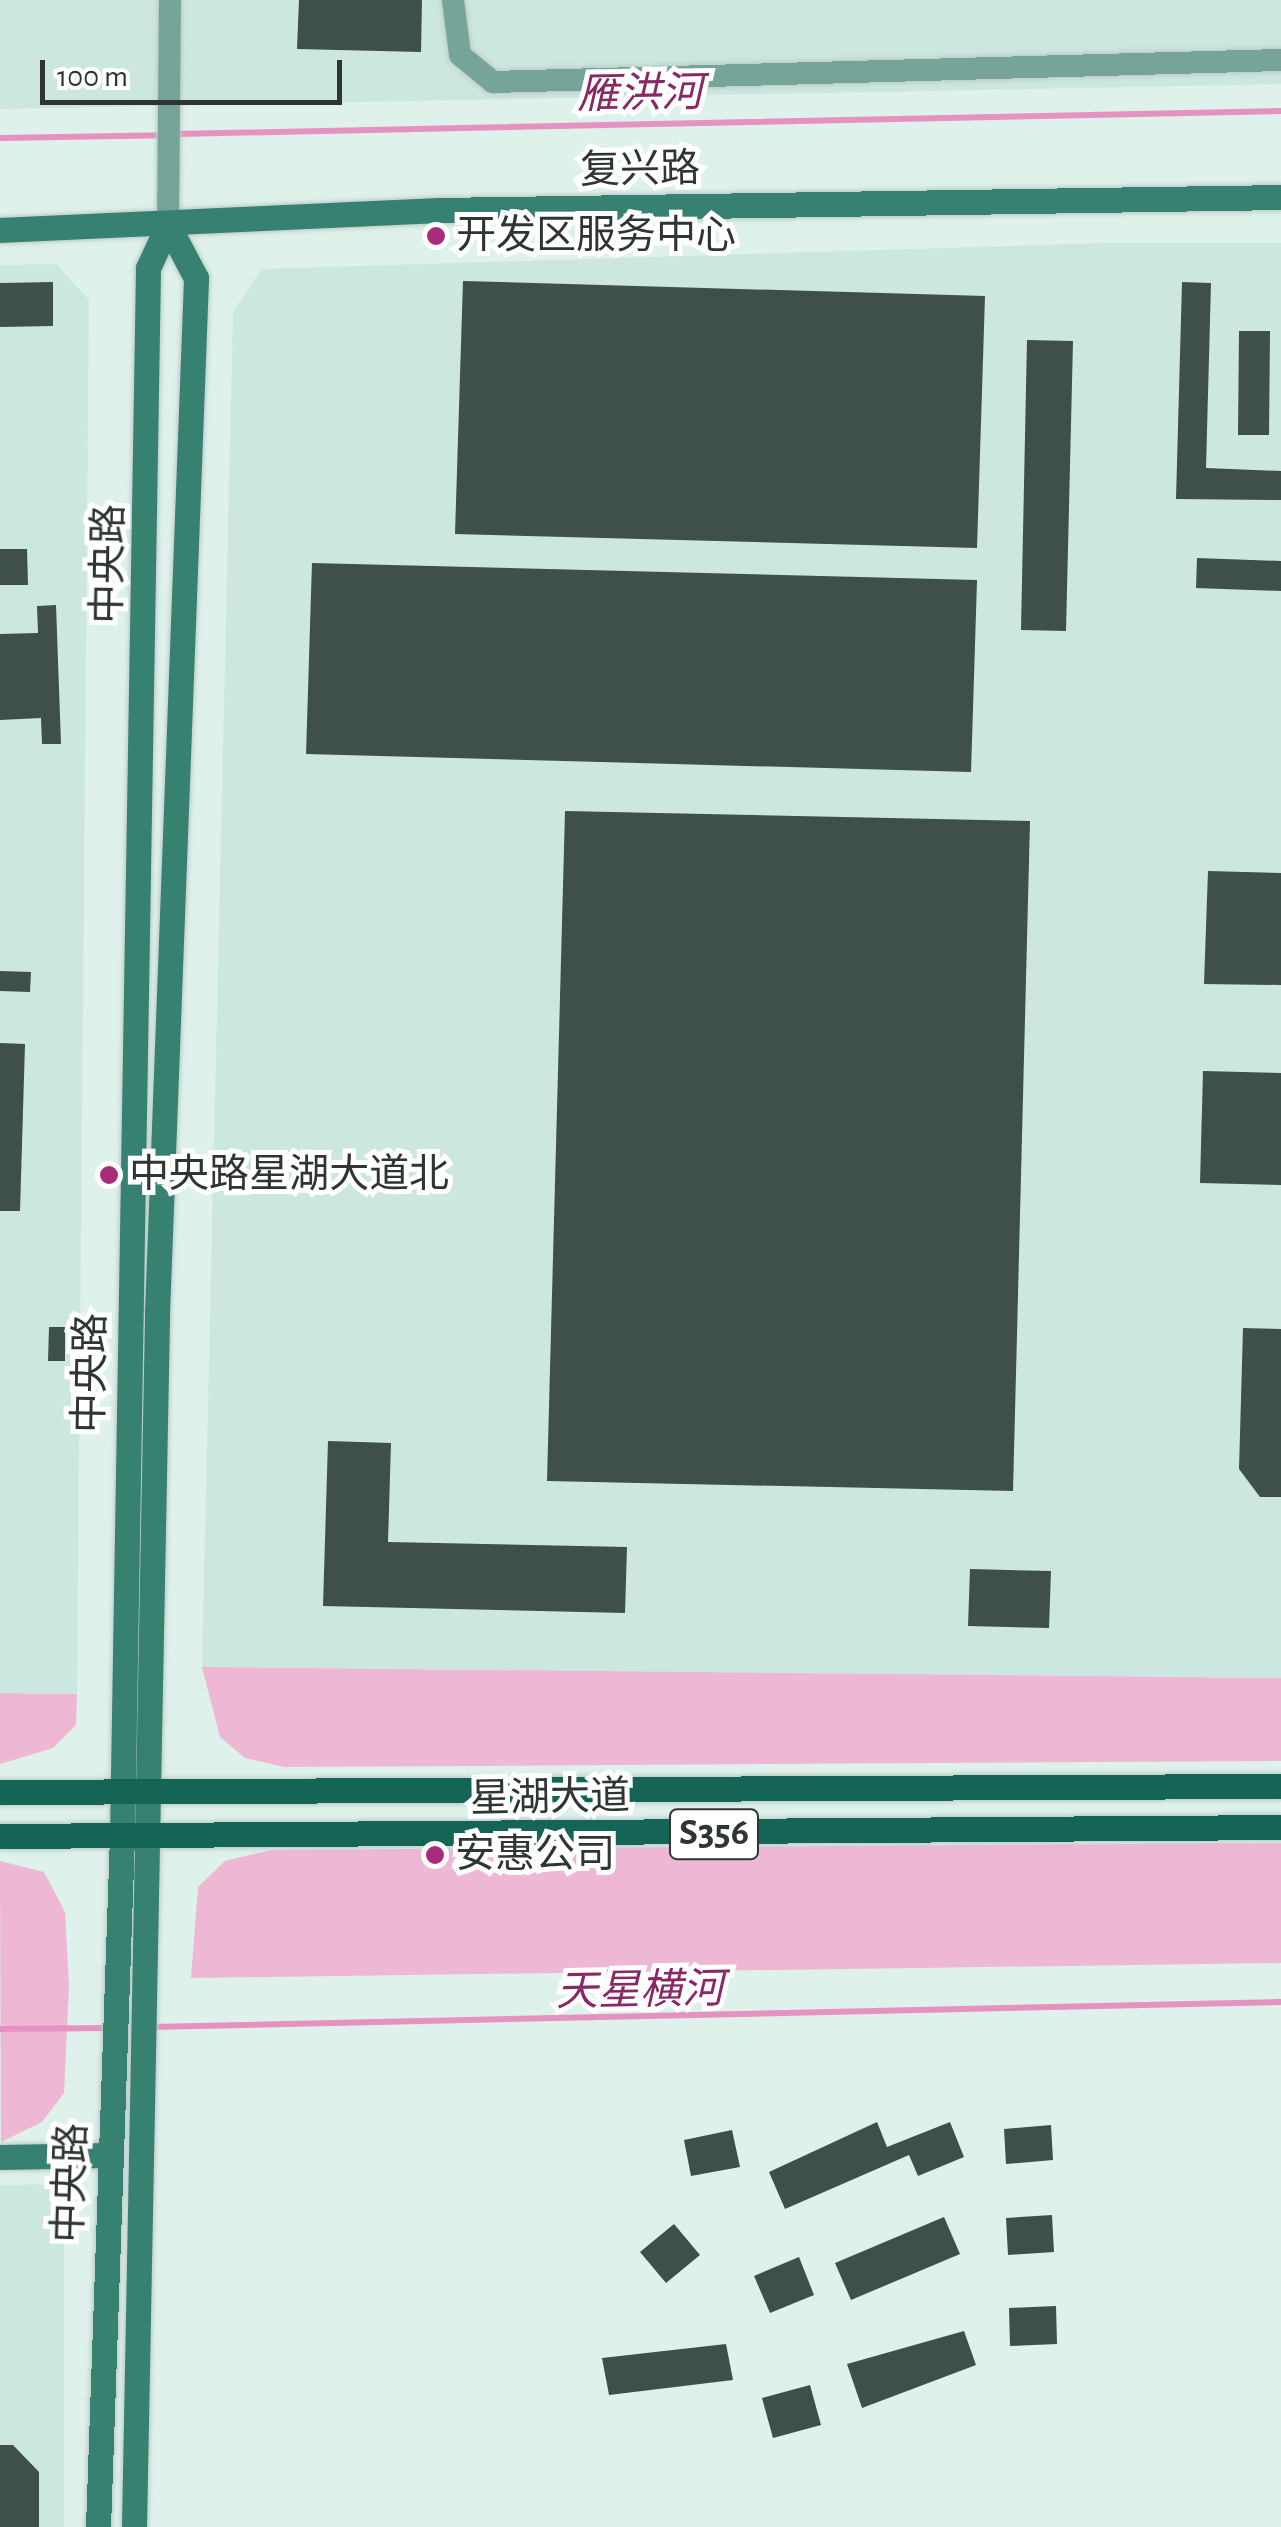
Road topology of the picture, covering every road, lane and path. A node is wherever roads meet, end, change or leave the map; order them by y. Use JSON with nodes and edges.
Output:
{"nodes":[{"id":1,"x":170,"y":0,"type":"edge"},
{"id":2,"x":452,"y":0,"type":"edge"},
{"id":3,"x":1281,"y":60,"type":"edge"},
{"id":4,"x":1281,"y":197,"type":"edge"},
{"id":5,"x":168,"y":226,"type":"junction"},
{"id":6,"x":0,"y":230,"type":"edge"},
{"id":7,"x":1281,"y":1786,"type":"edge"},
{"id":8,"x":123,"y":1790,"type":"junction"},
{"id":9,"x":150,"y":1790,"type":"junction"},
{"id":10,"x":0,"y":1792,"type":"edge"},
{"id":11,"x":1281,"y":1827,"type":"edge"},
{"id":12,"x":0,"y":1836,"type":"edge"},
{"id":13,"x":134,"y":1837,"type":"junction"},
{"id":14,"x":109,"y":2154,"type":"junction"},
{"id":15,"x":0,"y":2157,"type":"edge"},
{"id":16,"x":98,"y":2527,"type":"edge"},
{"id":17,"x":134,"y":2527,"type":"edge"}],
"edges":[{"from":1,"to":5,"type":"street"},
{"from":2,"to":3,"type":"street"},
{"from":4,"to":5,"type":"street","name":"复兴路"},
{"from":5,"to":6,"type":"street","name":"复兴路"},
{"from":5,"to":8,"type":"street","name":"中央路"},
{"from":5,"to":9,"type":"street","name":"中央路"},
{"from":7,"to":9,"type":"main road","name":"星湖大道","number":"S356"},
{"from":8,"to":9,"type":"main road","name":"星湖大道"},
{"from":8,"to":10,"type":"main road","name":"星湖大道"},
{"from":8,"to":13,"type":"street","name":"中央路"},
{"from":9,"to":13,"type":"street","name":"中央路"},
{"from":11,"to":13,"type":"main road","name":"星湖大道","number":"S356"},
{"from":12,"to":13,"type":"main road","name":"星湖大道"},
{"from":13,"to":14,"type":"street","name":"中央路"},
{"from":13,"to":17,"type":"street","name":"中央路"},
{"from":14,"to":15,"type":"street"},
{"from":14,"to":16,"type":"street","name":"中央路"}]}
